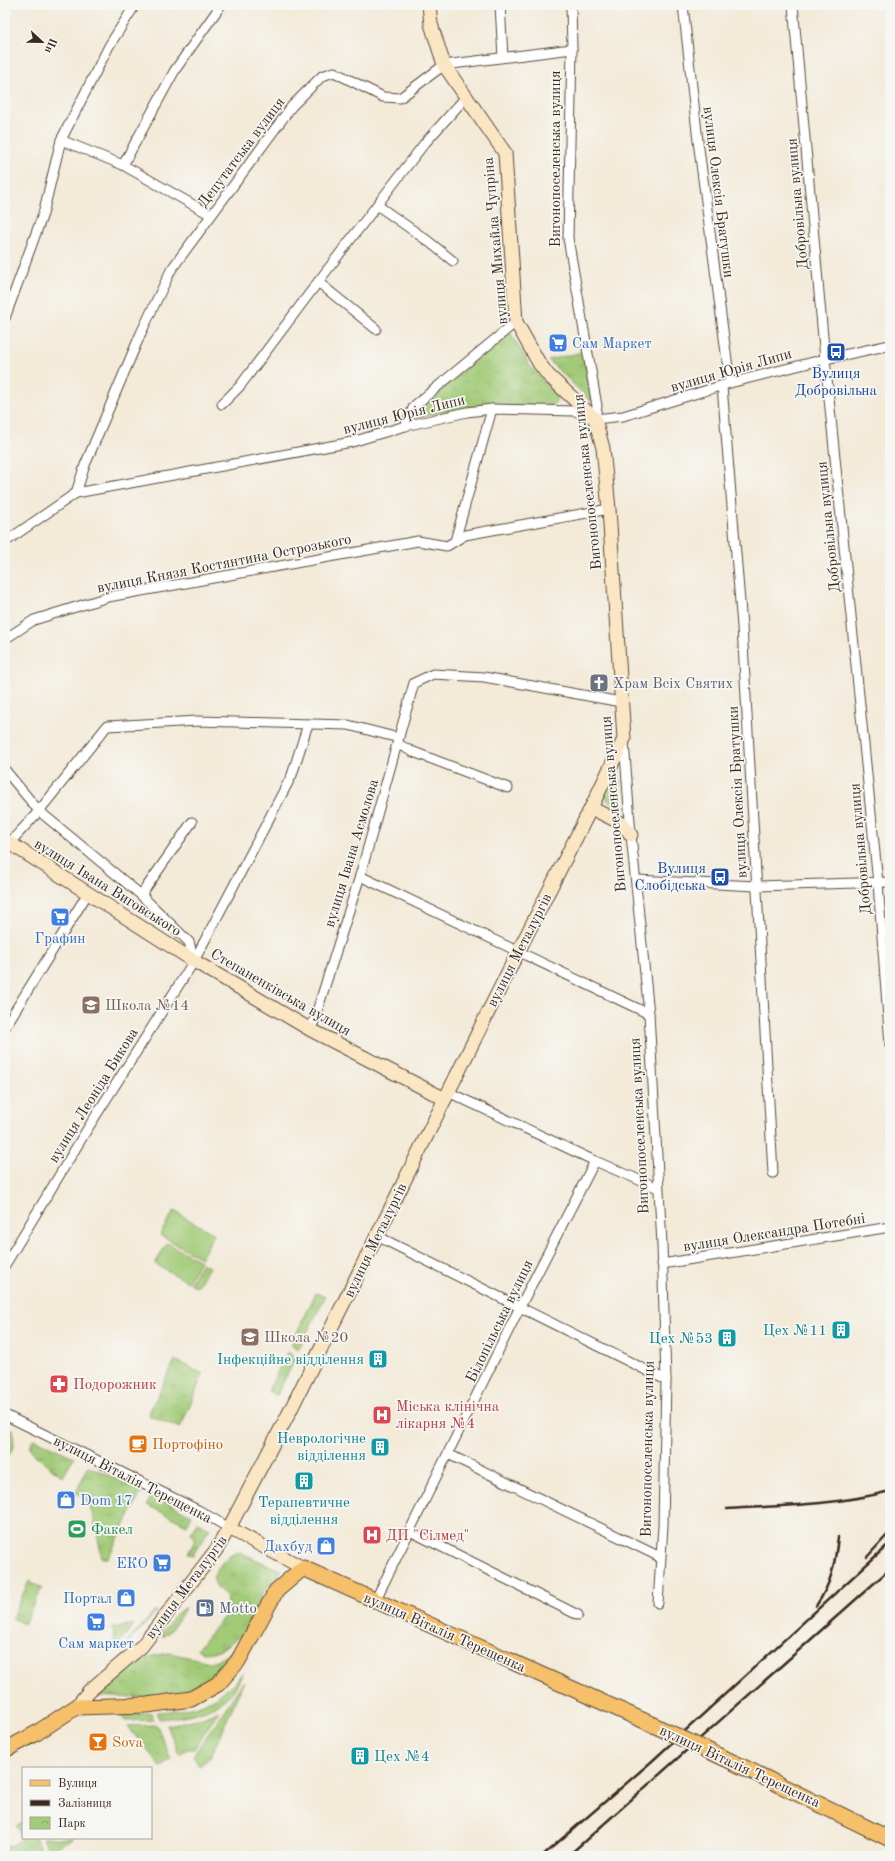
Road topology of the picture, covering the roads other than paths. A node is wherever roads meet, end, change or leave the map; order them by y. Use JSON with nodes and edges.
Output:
{"nodes":[{"id":1,"x":135,"y":5,"type":"edge"},
{"id":2,"x":221,"y":5,"type":"edge"},
{"id":3,"x":429,"y":5,"type":"edge"},
{"id":4,"x":500,"y":5,"type":"edge"},
{"id":5,"x":571,"y":5,"type":"edge"},
{"id":6,"x":683,"y":5,"type":"edge"},
{"id":7,"x":792,"y":5,"type":"edge"},
{"id":8,"x":572,"y":49,"type":"junction"},
{"id":9,"x":503,"y":56,"type":"junction"},
{"id":10,"x":444,"y":65,"type":"junction"},
{"id":11,"x":466,"y":97,"type":"junction"},
{"id":12,"x":61,"y":140,"type":"junction"},
{"id":13,"x":123,"y":165,"type":"junction"},
{"id":14,"x":377,"y":205,"type":"junction"},
{"id":15,"x":211,"y":215,"type":"junction"},
{"id":16,"x":453,"y":261,"type":"dead end"},
{"id":17,"x":318,"y":282,"type":"junction"},
{"id":18,"x":5,"y":318,"type":"edge"},
{"id":19,"x":516,"y":322,"type":"junction"},
{"id":20,"x":376,"y":329,"type":"dead end"},
{"id":21,"x":890,"y":345,"type":"edge"},
{"id":22,"x":825,"y":359,"type":"junction"},
{"id":23,"x":726,"y":384,"type":"junction"},
{"id":24,"x":222,"y":404,"type":"dead end"},
{"id":25,"x":492,"y":409,"type":"junction"},
{"id":26,"x":594,"y":419,"type":"junction"},
{"id":27,"x":405,"y":426,"type":"junction"},
{"id":28,"x":76,"y":493,"type":"junction"},
{"id":29,"x":609,"y":508,"type":"junction"},
{"id":30,"x":455,"y":541,"type":"junction"},
{"id":31,"x":5,"y":542,"type":"edge"},
{"id":32,"x":5,"y":639,"type":"edge"},
{"id":33,"x":621,"y":702,"type":"junction"},
{"id":34,"x":308,"y":724,"type":"junction"},
{"id":35,"x":624,"y":739,"type":"junction"},
{"id":36,"x":398,"y":741,"type":"junction"},
{"id":37,"x":5,"y":770,"type":"edge"},
{"id":38,"x":508,"y":788,"type":"dead end"},
{"id":39,"x":591,"y":808,"type":"junction"},
{"id":40,"x":39,"y":811,"type":"junction"},
{"id":41,"x":192,"y":822,"type":"dead end"},
{"id":42,"x":631,"y":835,"type":"junction"},
{"id":43,"x":7,"y":844,"type":"edge"},
{"id":44,"x":360,"y":876,"type":"junction"},
{"id":45,"x":636,"y":880,"type":"junction"},
{"id":46,"x":890,"y":882,"type":"edge"},
{"id":47,"x":878,"y":883,"type":"junction"},
{"id":48,"x":756,"y":886,"type":"junction"},
{"id":49,"x":88,"y":893,"type":"junction"},
{"id":50,"x":141,"y":895,"type":"junction"},
{"id":51,"x":518,"y":952,"type":"junction"},
{"id":52,"x":194,"y":961,"type":"junction"},
{"id":53,"x":649,"y":1014,"type":"junction"},
{"id":54,"x":5,"y":1027,"type":"edge"},
{"id":55,"x":311,"y":1030,"type":"junction"},
{"id":56,"x":890,"y":1046,"type":"edge"},
{"id":57,"x":446,"y":1096,"type":"junction"},
{"id":58,"x":595,"y":1161,"type":"junction"},
{"id":59,"x":773,"y":1173,"type":"dead end"},
{"id":60,"x":658,"y":1188,"type":"junction"},
{"id":61,"x":890,"y":1227,"type":"edge"},
{"id":62,"x":377,"y":1236,"type":"junction"},
{"id":63,"x":662,"y":1264,"type":"junction"},
{"id":64,"x":5,"y":1265,"type":"edge"},
{"id":65,"x":520,"y":1307,"type":"junction"},
{"id":66,"x":666,"y":1380,"type":"junction"},
{"id":67,"x":5,"y":1415,"type":"edge"},
{"id":68,"x":448,"y":1454,"type":"junction"},
{"id":69,"x":229,"y":1528,"type":"junction"},
{"id":70,"x":410,"y":1531,"type":"junction"},
{"id":71,"x":660,"y":1557,"type":"junction"},
{"id":72,"x":303,"y":1568,"type":"junction"},
{"id":73,"x":375,"y":1601,"type":"junction"},
{"id":74,"x":658,"y":1603,"type":"dead end"},
{"id":75,"x":578,"y":1615,"type":"dead end"},
{"id":76,"x":76,"y":1707,"type":"junction"},
{"id":77,"x":5,"y":1750,"type":"edge"},
{"id":78,"x":890,"y":1838,"type":"edge"}],
"edges":[{"from":1,"to":12,"type":"street"},
{"from":2,"to":13,"type":"street"},
{"from":3,"to":10,"type":"main road","name":"вулиця Михайла Чупріна"},
{"from":4,"to":9,"type":"street"},
{"from":5,"to":8,"type":"street","name":"Вигонопоселенська вулиця"},
{"from":6,"to":23,"type":"street","name":"вулиця Олексія Братушки"},
{"from":7,"to":22,"type":"street","name":"Добровільна вулиця"},
{"from":8,"to":9,"type":"street","name":"Депутатська вулиця"},
{"from":8,"to":26,"type":"street","name":"Вигонопоселенська вулиця"},
{"from":9,"to":10,"type":"street","name":"Депутатська вулиця"},
{"from":10,"to":11,"type":"main road","name":"вулиця Михайла Чупріна"},
{"from":10,"to":15,"type":"street","name":"Депутатська вулиця"},
{"from":11,"to":14,"type":"street"},
{"from":11,"to":19,"type":"main road","name":"вулиця Михайла Чупріна"},
{"from":12,"to":13,"type":"street"},
{"from":12,"to":18,"type":"street"},
{"from":13,"to":15,"type":"street"},
{"from":14,"to":16,"type":"street"},
{"from":14,"to":17,"type":"street"},
{"from":15,"to":28,"type":"street","name":"Депутатська вулиця"},
{"from":17,"to":20,"type":"street"},
{"from":17,"to":24,"type":"street"},
{"from":19,"to":26,"type":"main road","name":"вулиця Михайла Чупріна"},
{"from":19,"to":27,"type":"street"},
{"from":21,"to":22,"type":"street","name":"вулиця Юрія Липи"},
{"from":22,"to":23,"type":"street","name":"вулиця Юрія Липи"},
{"from":22,"to":47,"type":"street","name":"Добровільна вулиця"},
{"from":23,"to":26,"type":"street","name":"вулиця Юрія Липи"},
{"from":23,"to":48,"type":"street","name":"вулиця Олексія Братушки"},
{"from":25,"to":26,"type":"street","name":"вулиця Юрія Липи"},
{"from":25,"to":27,"type":"street","name":"вулиця Юрія Липи"},
{"from":25,"to":30,"type":"street"},
{"from":26,"to":29,"type":"main road","name":"Вигонопоселенська вулиця"},
{"from":27,"to":28,"type":"street","name":"вулиця Юрія Липи"},
{"from":28,"to":31,"type":"street","name":"вулиця Юрія Липи"},
{"from":29,"to":30,"type":"street","name":"вулиця Князя Костянтина Острозького"},
{"from":29,"to":33,"type":"main road","name":"Вигонопоселенська вулиця"},
{"from":30,"to":32,"type":"street","name":"вулиця Князя Костянтина Острозького"},
{"from":33,"to":35,"type":"main road","name":"Вигонопоселенська вулиця"},
{"from":33,"to":36,"type":"street","name":"вулиця Івана Асмолова"},
{"from":34,"to":36,"type":"street"},
{"from":34,"to":40,"type":"street"},
{"from":34,"to":52,"type":"street","name":"вулиця Леоніда Бикова"},
{"from":35,"to":39,"type":"main road","name":"вулиця Металургів"},
{"from":35,"to":42,"type":"street","name":"Вигонопоселенська вулиця"},
{"from":36,"to":38,"type":"street"},
{"from":36,"to":44,"type":"street","name":"вулиця Івана Асмолова"},
{"from":37,"to":40,"type":"street","name":"Степаненківська вулиця"},
{"from":39,"to":42,"type":"main road"},
{"from":39,"to":51,"type":"main road","name":"вулиця Металургів"},
{"from":40,"to":43,"type":"street"},
{"from":40,"to":50,"type":"street","name":"Степаненківська вулиця"},
{"from":41,"to":50,"type":"street"},
{"from":42,"to":45,"type":"street","name":"Вигонопоселенська вулиця"},
{"from":43,"to":49,"type":"main road","name":"вулиця Івана Виговського"},
{"from":44,"to":51,"type":"street"},
{"from":44,"to":55,"type":"street","name":"вулиця Івана Асмолова"},
{"from":45,"to":48,"type":"street"},
{"from":45,"to":53,"type":"street","name":"Вигонопоселенська вулиця"},
{"from":46,"to":47,"type":"street"},
{"from":47,"to":48,"type":"street"},
{"from":47,"to":56,"type":"street","name":"Добровільна вулиця"},
{"from":48,"to":59,"type":"street","name":"вулиця Олексія Братушки"},
{"from":49,"to":52,"type":"main road","name":"вулиця Івана Виговського"},
{"from":49,"to":54,"type":"street"},
{"from":50,"to":52,"type":"street","name":"Степаненківська вулиця"},
{"from":51,"to":53,"type":"street"},
{"from":51,"to":57,"type":"main road","name":"вулиця Металургів"},
{"from":52,"to":55,"type":"main road","name":"Степаненківська вулиця"},
{"from":52,"to":64,"type":"street","name":"вулиця Леоніда Бикова"},
{"from":53,"to":60,"type":"street","name":"Вигонопоселенська вулиця"},
{"from":55,"to":57,"type":"main road","name":"Степаненківська вулиця"},
{"from":57,"to":58,"type":"street","name":"Степаненківська вулиця"},
{"from":57,"to":62,"type":"main road","name":"вулиця Металургів"},
{"from":58,"to":60,"type":"street","name":"Степаненківська вулиця"},
{"from":58,"to":65,"type":"street","name":"Білопільська вулиця"},
{"from":60,"to":63,"type":"street","name":"Вигонопоселенська вулиця"},
{"from":61,"to":63,"type":"street","name":"вулиця Олександра Потебні"},
{"from":62,"to":65,"type":"street"},
{"from":62,"to":69,"type":"main road","name":"вулиця Металургів"},
{"from":63,"to":66,"type":"street","name":"Вигонопоселенська вулиця"},
{"from":65,"to":66,"type":"street"},
{"from":65,"to":68,"type":"street","name":"Білопільська вулиця"},
{"from":66,"to":71,"type":"street","name":"Вигонопоселенська вулиця"},
{"from":67,"to":69,"type":"street","name":"вулиця Віталія Терещенка"},
{"from":68,"to":70,"type":"street","name":"Білопільська вулиця"},
{"from":68,"to":71,"type":"street"},
{"from":69,"to":72,"type":"main road","name":"вулиця Віталія Терещенка"},
{"from":69,"to":76,"type":"main road","name":"вулиця Металургів"},
{"from":70,"to":73,"type":"street","name":"Білопільська вулиця"},
{"from":70,"to":75,"type":"street"},
{"from":71,"to":74,"type":"street","name":"Вигонопоселенська вулиця"},
{"from":72,"to":73,"type":"main road","name":"вулиця Віталія Терещенка"},
{"from":72,"to":76,"type":"main road"},
{"from":73,"to":78,"type":"main road","name":"вулиця Віталія Терещенка","bridge":true},
{"from":76,"to":77,"type":"main road","name":"вулиця Металургів"}]}
